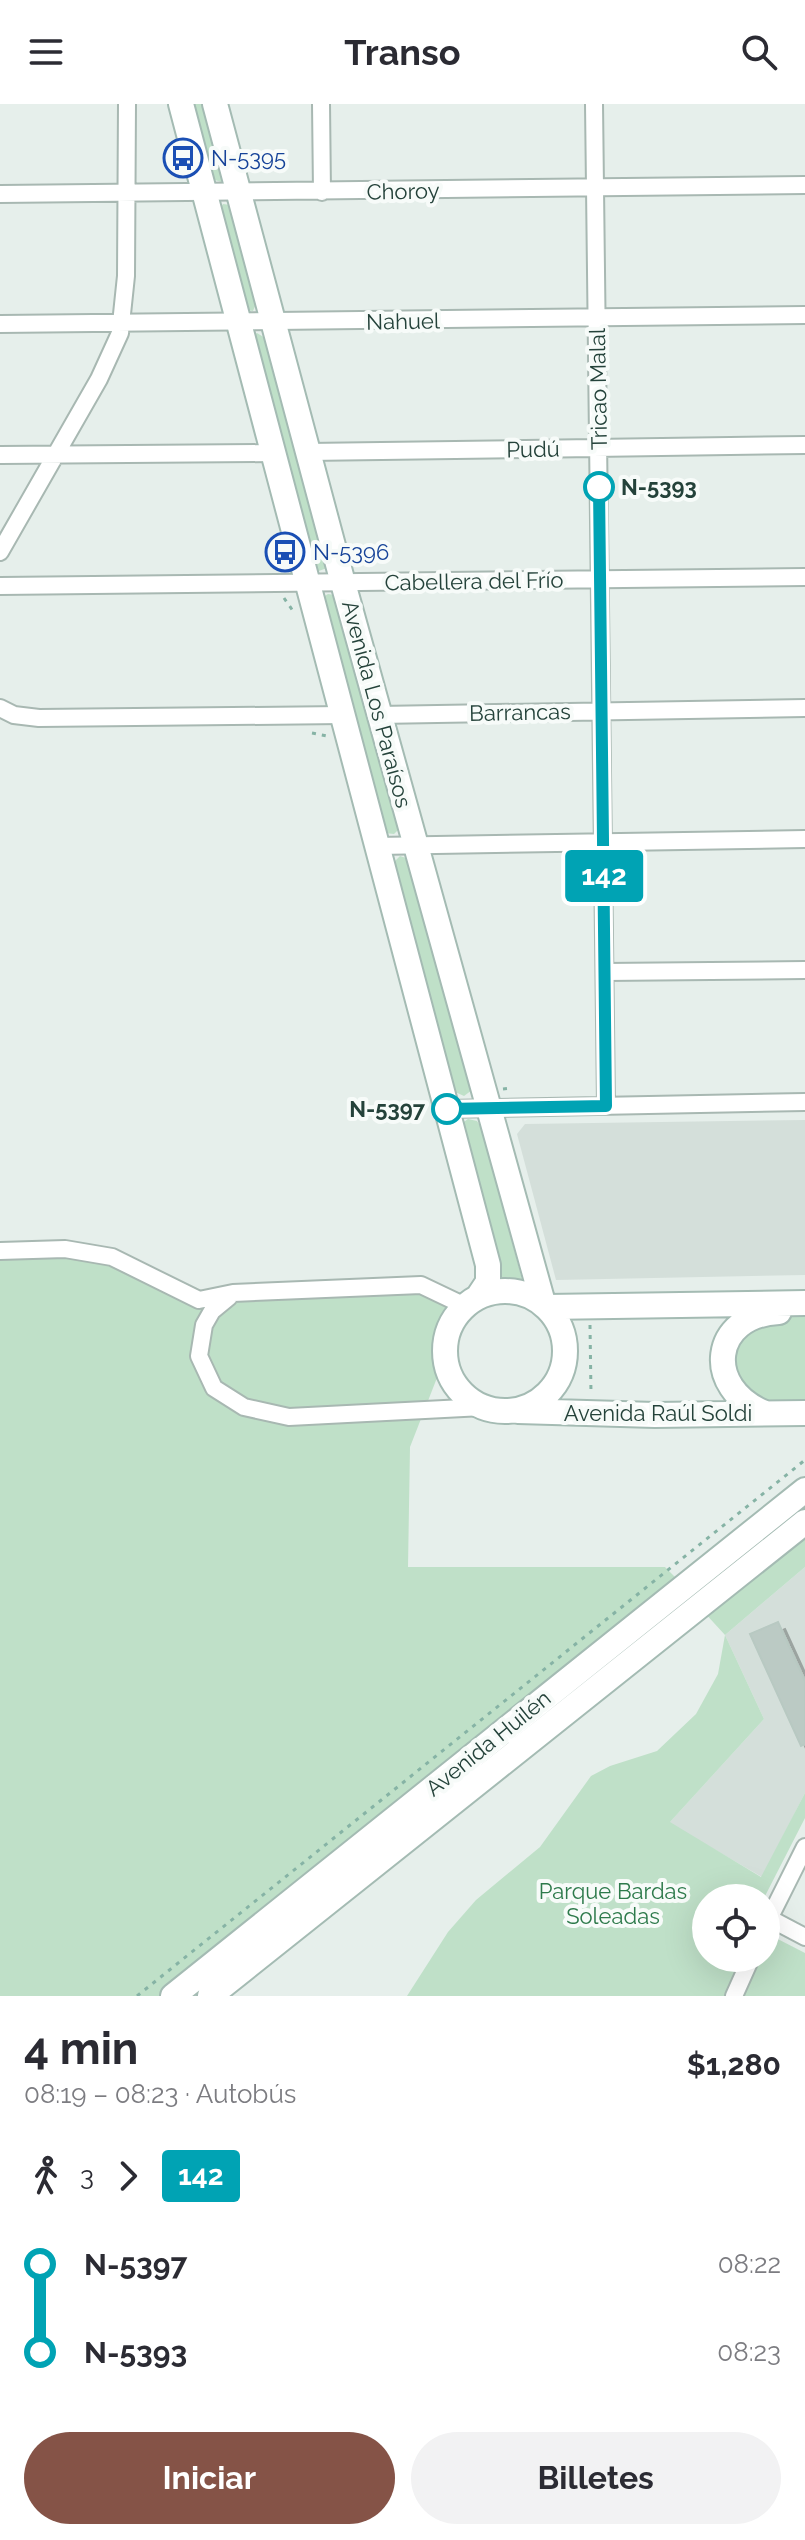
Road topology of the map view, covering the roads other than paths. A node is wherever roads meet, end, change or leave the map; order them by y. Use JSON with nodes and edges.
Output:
{"nodes":[{"id":1,"x":127,"y":104,"type":"edge"},
{"id":2,"x":181,"y":104,"type":"edge"},
{"id":3,"x":215,"y":104,"type":"edge"},
{"id":4,"x":321,"y":104,"type":"edge"},
{"id":5,"x":594,"y":104,"type":"edge"},
{"id":6,"x":805,"y":185,"type":"edge"},
{"id":7,"x":595,"y":188,"type":"junction"},
{"id":8,"x":239,"y":192,"type":"junction"},
{"id":9,"x":322,"y":192,"type":"junction"},
{"id":10,"x":205,"y":193,"type":"junction"},
{"id":11,"x":0,"y":194,"type":"edge"},
{"id":12,"x":126,"y":194,"type":"junction"},
{"id":13,"x":805,"y":315,"type":"edge"},
{"id":14,"x":597,"y":317,"type":"junction"},
{"id":15,"x":122,"y":323,"type":"junction"},
{"id":16,"x":239,"y":323,"type":"junction"},
{"id":17,"x":274,"y":323,"type":"junction"},
{"id":18,"x":0,"y":324,"type":"edge"},
{"id":19,"x":805,"y":445,"type":"edge"},
{"id":20,"x":599,"y":448,"type":"junction"},
{"id":21,"x":308,"y":452,"type":"junction"},
{"id":22,"x":273,"y":453,"type":"junction"},
{"id":23,"x":56,"y":454,"type":"junction"},
{"id":24,"x":0,"y":455,"type":"edge"},
{"id":25,"x":0,"y":552,"type":"edge"},
{"id":26,"x":805,"y":577,"type":"edge"},
{"id":27,"x":600,"y":579,"type":"junction"},
{"id":28,"x":308,"y":583,"type":"junction"},
{"id":29,"x":343,"y":583,"type":"junction"},
{"id":30,"x":0,"y":586,"type":"edge"},
{"id":31,"x":0,"y":708,"type":"edge"},
{"id":32,"x":805,"y":708,"type":"edge"},
{"id":33,"x":602,"y":710,"type":"junction"},
{"id":34,"x":343,"y":715,"type":"junction"},
{"id":35,"x":379,"y":715,"type":"junction"},
{"id":36,"x":805,"y":839,"type":"edge"},
{"id":37,"x":603,"y":843,"type":"junction"},
{"id":38,"x":415,"y":845,"type":"junction"},
{"id":39,"x":377,"y":846,"type":"junction"},
{"id":40,"x":805,"y":970,"type":"edge"},
{"id":41,"x":605,"y":972,"type":"junction"},
{"id":42,"x":805,"y":1102,"type":"edge"},
{"id":43,"x":606,"y":1106,"type":"junction"},
{"id":44,"x":487,"y":1108,"type":"junction"},
{"id":45,"x":447,"y":1109,"type":"junction"},
{"id":46,"x":0,"y":1251,"type":"edge"},
{"id":47,"x":233,"y":1293,"type":"junction"},
{"id":48,"x":472,"y":1302,"type":"junction"},
{"id":49,"x":805,"y":1303,"type":"edge"},
{"id":50,"x":545,"y":1305,"type":"junction"},
{"id":51,"x":805,"y":1309,"type":"edge"},
{"id":52,"x":483,"y":1407,"type":"junction"},
{"id":53,"x":512,"y":1410,"type":"junction"},
{"id":54,"x":805,"y":1413,"type":"edge"},
{"id":55,"x":768,"y":1414,"type":"junction"},
{"id":56,"x":805,"y":1490,"type":"edge"},
{"id":57,"x":805,"y":1522,"type":"edge"},
{"id":58,"x":805,"y":1847,"type":"edge"},
{"id":59,"x":780,"y":1896,"type":"edge"},
{"id":60,"x":780,"y":1927,"type":"edge"},
{"id":61,"x":805,"y":1937,"type":"edge"},
{"id":62,"x":745,"y":1972,"type":"edge"},
{"id":63,"x":173,"y":1996,"type":"edge"},
{"id":64,"x":210,"y":1996,"type":"edge"},
{"id":65,"x":734,"y":1996,"type":"edge"}],
"edges":[{"from":1,"to":12,"type":"street"},
{"from":2,"to":10,"type":"main road","name":"Avenida Los Paraísos"},
{"from":3,"to":8,"type":"main road","name":"Avenida Los Paraísos"},
{"from":4,"to":9,"type":"street"},
{"from":5,"to":7,"type":"street","name":"Tricao Malal"},
{"from":6,"to":7,"type":"street","name":"Choroy"},
{"from":7,"to":9,"type":"street","name":"Choroy"},
{"from":7,"to":14,"type":"street","name":"Tricao Malal"},
{"from":8,"to":9,"type":"street","name":"Choroy"},
{"from":8,"to":10,"type":"street","name":"Choroy"},
{"from":8,"to":17,"type":"main road","name":"Avenida Los Paraísos"},
{"from":10,"to":12,"type":"street","name":"Choroy"},
{"from":10,"to":16,"type":"main road","name":"Avenida Los Paraísos"},
{"from":11,"to":12,"type":"street","name":"Choroy"},
{"from":12,"to":15,"type":"street"},
{"from":13,"to":14,"type":"street","name":"Nahuel"},
{"from":14,"to":17,"type":"street","name":"Nahuel"},
{"from":14,"to":20,"type":"street","name":"Tricao Malal"},
{"from":15,"to":16,"type":"street","name":"Nahuel"},
{"from":15,"to":18,"type":"street","name":"Nahuel"},
{"from":15,"to":23,"type":"street"},
{"from":16,"to":17,"type":"street","name":"Nahuel"},
{"from":16,"to":22,"type":"main road","name":"Avenida Los Paraísos"},
{"from":17,"to":21,"type":"main road","name":"Avenida Los Paraísos"},
{"from":19,"to":20,"type":"street","name":"Pudú"},
{"from":20,"to":21,"type":"street","name":"Pudú"},
{"from":20,"to":27,"type":"street","name":"Tricao Malal"},
{"from":21,"to":29,"type":"main road","name":"Avenida Los Paraísos"},
{"from":22,"to":23,"type":"street"},
{"from":22,"to":28,"type":"main road","name":"Avenida Los Paraísos"},
{"from":23,"to":24,"type":"street"},
{"from":23,"to":25,"type":"street"},
{"from":26,"to":27,"type":"street","name":"Cabellera del Frío"},
{"from":27,"to":29,"type":"street","name":"Cabellera del Frío"},
{"from":27,"to":33,"type":"street","name":"Tricao Malal"},
{"from":28,"to":29,"type":"street","name":"Cabellera del Frío"},
{"from":28,"to":30,"type":"street","name":"Cabellera del Frío"},
{"from":28,"to":34,"type":"main road","name":"Avenida Los Paraísos"},
{"from":29,"to":35,"type":"main road","name":"Avenida Los Paraísos"},
{"from":31,"to":34,"type":"street"},
{"from":32,"to":33,"type":"street","name":"Barrancas"},
{"from":33,"to":35,"type":"street","name":"Barrancas"},
{"from":33,"to":37,"type":"street","name":"Tricao Malal"},
{"from":34,"to":39,"type":"main road","name":"Avenida Los Paraísos"},
{"from":35,"to":38,"type":"main road","name":"Avenida Los Paraísos"},
{"from":36,"to":37,"type":"street"},
{"from":37,"to":38,"type":"street"},
{"from":37,"to":41,"type":"street","name":"Tricao Malal"},
{"from":38,"to":39,"type":"street"},
{"from":38,"to":44,"type":"main road","name":"Avenida Los Paraísos"},
{"from":39,"to":45,"type":"main road","name":"Avenida Los Paraísos"},
{"from":40,"to":41,"type":"street"},
{"from":41,"to":43,"type":"street","name":"Tricao Malal"},
{"from":42,"to":43,"type":"street"},
{"from":43,"to":44,"type":"street"},
{"from":44,"to":45,"type":"street"},
{"from":44,"to":50,"type":"main road","name":"Avenida Los Paraísos"},
{"from":45,"to":48,"type":"main road","name":"Avenida Los Paraísos"},
{"from":46,"to":47,"type":"street"},
{"from":47,"to":48,"type":"street"},
{"from":47,"to":52,"type":"street"},
{"from":48,"to":50,"type":"main road"},
{"from":48,"to":52,"type":"main road","name":"Avenida Los Paraísos"},
{"from":49,"to":50,"type":"main road"},
{"from":50,"to":53,"type":"main road","name":"Avenida Los Paraísos"},
{"from":51,"to":55,"type":"main road"},
{"from":52,"to":53,"type":"main road"},
{"from":53,"to":55,"type":"main road","name":"Avenida Raúl Soldi"},
{"from":54,"to":55,"type":"main road","name":"Avenida Raúl Soldi"},
{"from":56,"to":63,"type":"main road","name":"Avenida Huilén"},
{"from":57,"to":64,"type":"main road","name":"Avenida Huilén"},
{"from":58,"to":59,"type":"street"},
{"from":60,"to":61,"type":"street"},
{"from":62,"to":65,"type":"street"}]}
